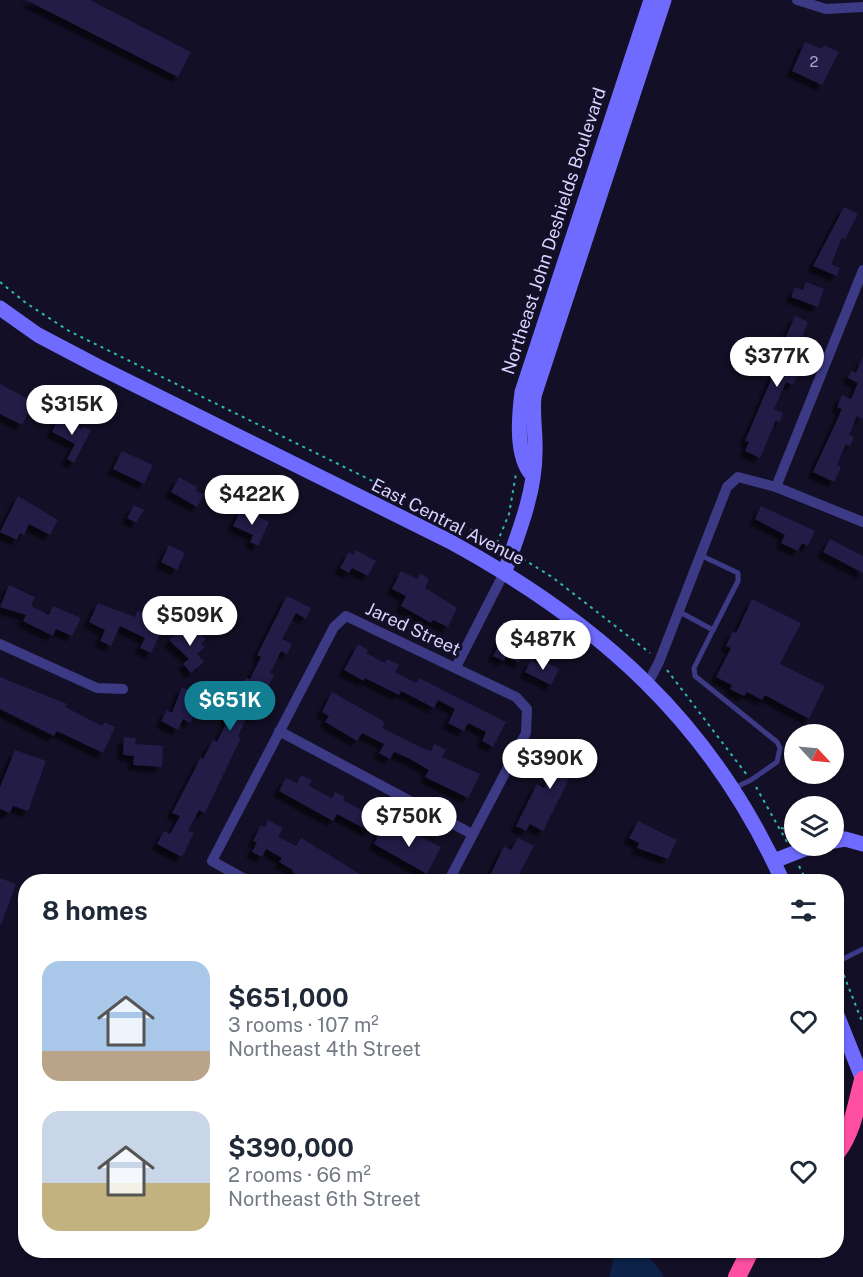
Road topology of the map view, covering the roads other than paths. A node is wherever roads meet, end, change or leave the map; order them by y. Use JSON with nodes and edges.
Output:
{"nodes":[{"id":1,"x":651,"y":0,"type":"edge"},
{"id":2,"x":664,"y":0,"type":"edge"},
{"id":3,"x":797,"y":0,"type":"edge"},
{"id":4,"x":863,"y":7,"type":"edge"},
{"id":5,"x":863,"y":270,"type":"edge"},
{"id":6,"x":0,"y":308,"type":"edge"},
{"id":7,"x":532,"y":475,"type":"junction"},
{"id":8,"x":776,"y":486,"type":"junction"},
{"id":9,"x":863,"y":522,"type":"edge"},
{"id":10,"x":700,"y":555,"type":"junction"},
{"id":11,"x":505,"y":571,"type":"junction"},
{"id":12,"x":678,"y":611,"type":"junction"},
{"id":13,"x":712,"y":630,"type":"junction"},
{"id":14,"x":0,"y":644,"type":"edge"},
{"id":15,"x":456,"y":667,"type":"junction"},
{"id":16,"x":648,"y":683,"type":"junction"},
{"id":17,"x":123,"y":689,"type":"dead end"},
{"id":18,"x":279,"y":731,"type":"junction"},
{"id":19,"x":734,"y":788,"type":"junction"},
{"id":20,"x":472,"y":834,"type":"junction"},
{"id":21,"x":844,"y":839,"type":"edge"},
{"id":22,"x":863,"y":844,"type":"edge"},
{"id":23,"x":787,"y":856,"type":"edge"},
{"id":24,"x":774,"y":861,"type":"junction"},
{"id":25,"x":236,"y":874,"type":"edge"},
{"id":26,"x":452,"y":874,"type":"edge"},
{"id":27,"x":780,"y":874,"type":"edge"},
{"id":28,"x":863,"y":949,"type":"edge"},
{"id":29,"x":844,"y":959,"type":"edge"},
{"id":30,"x":844,"y":1032,"type":"edge"},
{"id":31,"x":863,"y":1080,"type":"edge"},
{"id":32,"x":844,"y":1142,"type":"edge"},
{"id":33,"x":746,"y":1258,"type":"edge"},
{"id":34,"x":737,"y":1277,"type":"edge"}],
"edges":[{"from":1,"to":7,"type":"street","name":"Northeast John Deshields Boulevard"},
{"from":2,"to":7,"type":"street","name":"Northeast John Deshields Boulevard"},
{"from":3,"to":4,"type":"street"},
{"from":5,"to":8,"type":"street"},
{"from":6,"to":11,"type":"street","name":"East Central Avenue"},
{"from":7,"to":11,"type":"street","name":"Northeast John Deshields Boulevard"},
{"from":8,"to":9,"type":"street"},
{"from":8,"to":10,"type":"street"},
{"from":10,"to":12,"type":"street"},
{"from":10,"to":13,"type":"lane"},
{"from":11,"to":15,"type":"street"},
{"from":11,"to":16,"type":"street","name":"East Central Avenue"},
{"from":12,"to":13,"type":"lane"},
{"from":12,"to":16,"type":"street"},
{"from":13,"to":19,"type":"lane"},
{"from":14,"to":17,"type":"street"},
{"from":15,"to":18,"type":"street","name":"Jared Street"},
{"from":15,"to":20,"type":"street","name":"Jared Street"},
{"from":16,"to":19,"type":"street","name":"East Central Avenue"},
{"from":18,"to":20,"type":"street"},
{"from":18,"to":25,"type":"street"},
{"from":19,"to":24,"type":"street","name":"East Central Avenue"},
{"from":20,"to":26,"type":"street"},
{"from":21,"to":22,"type":"street"},
{"from":23,"to":24,"type":"street"},
{"from":24,"to":27,"type":"street","name":"East Central Avenue"},
{"from":28,"to":29,"type":"lane"},
{"from":30,"to":31,"type":"street"},
{"from":31,"to":32,"type":"highway"},
{"from":33,"to":34,"type":"highway"}]}
